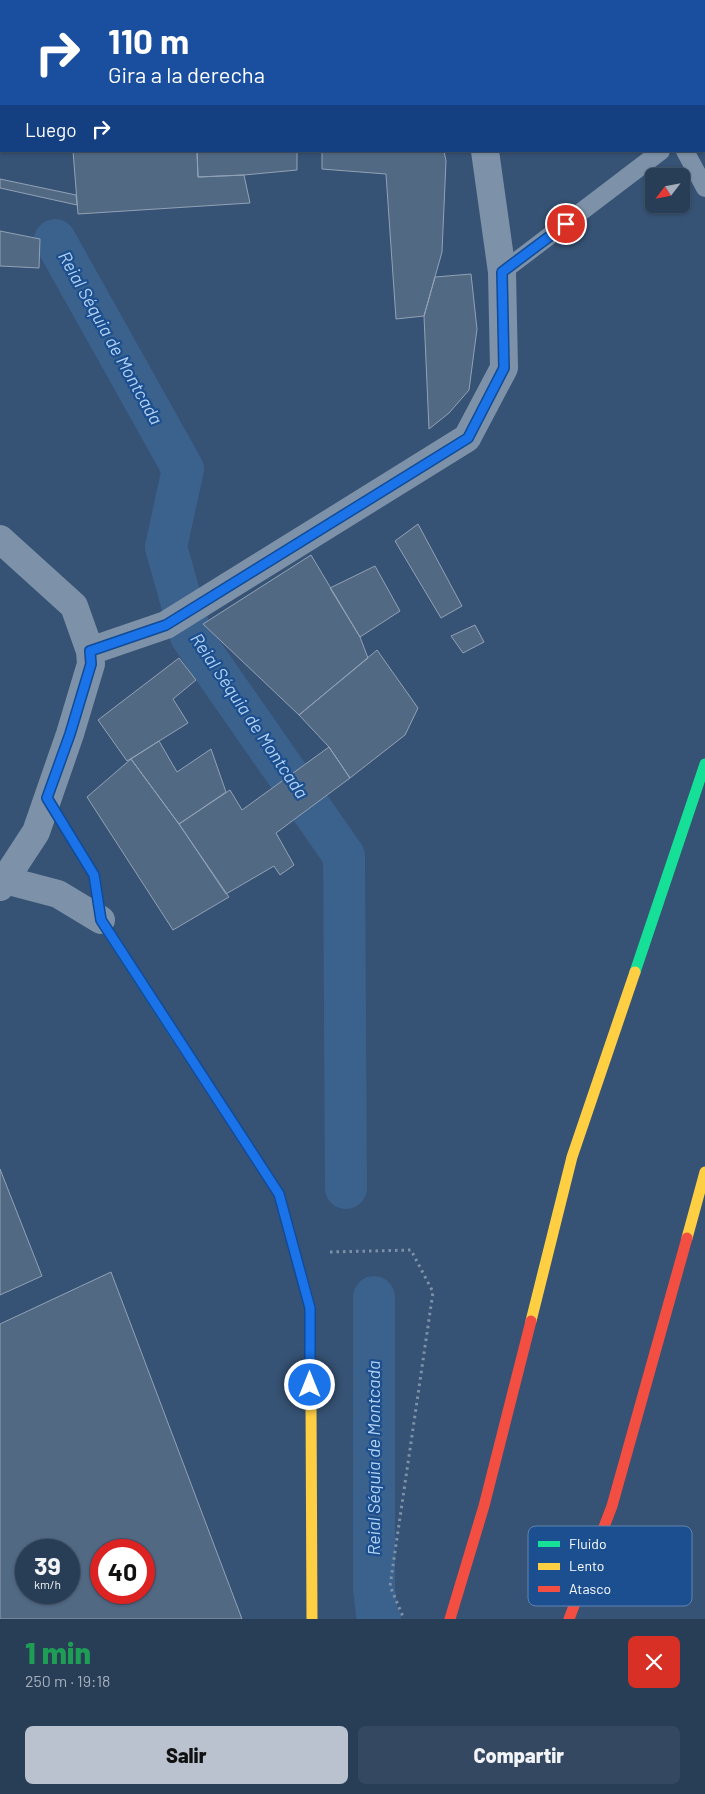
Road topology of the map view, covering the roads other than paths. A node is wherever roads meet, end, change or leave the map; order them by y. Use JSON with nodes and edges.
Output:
{"nodes":[{"id":1,"x":485,"y":152,"type":"edge"},
{"id":2,"x":659,"y":152,"type":"edge"},
{"id":3,"x":686,"y":152,"type":"edge"},
{"id":4,"x":705,"y":188,"type":"edge"},
{"id":5,"x":502,"y":272,"type":"junction"},
{"id":6,"x":0,"y":539,"type":"edge"},
{"id":7,"x":90,"y":651,"type":"junction"},
{"id":8,"x":705,"y":764,"type":"edge"},
{"id":9,"x":47,"y":798,"type":"junction"},
{"id":10,"x":2,"y":883,"type":"edge"},
{"id":11,"x":101,"y":920,"type":"junction"},
{"id":12,"x":705,"y":1172,"type":"edge"},
{"id":13,"x":604,"y":1526,"type":"edge"},
{"id":14,"x":574,"y":1606,"type":"edge"},
{"id":15,"x":312,"y":1619,"type":"edge"},
{"id":16,"x":450,"y":1619,"type":"edge"},
{"id":17,"x":569,"y":1619,"type":"edge"}],
"edges":[{"from":1,"to":5,"type":"street"},
{"from":2,"to":5,"type":"lane"},
{"from":3,"to":4,"type":"lane"},
{"from":5,"to":7,"type":"street"},
{"from":6,"to":7,"type":"street"},
{"from":7,"to":9,"type":"street"},
{"from":8,"to":16,"type":"main road"},
{"from":9,"to":10,"type":"street"},
{"from":9,"to":11,"type":"main road"},
{"from":10,"to":11,"type":"street"},
{"from":11,"to":15,"type":"main road"},
{"from":12,"to":13,"type":"main road"},
{"from":14,"to":17,"type":"main road"}]}
